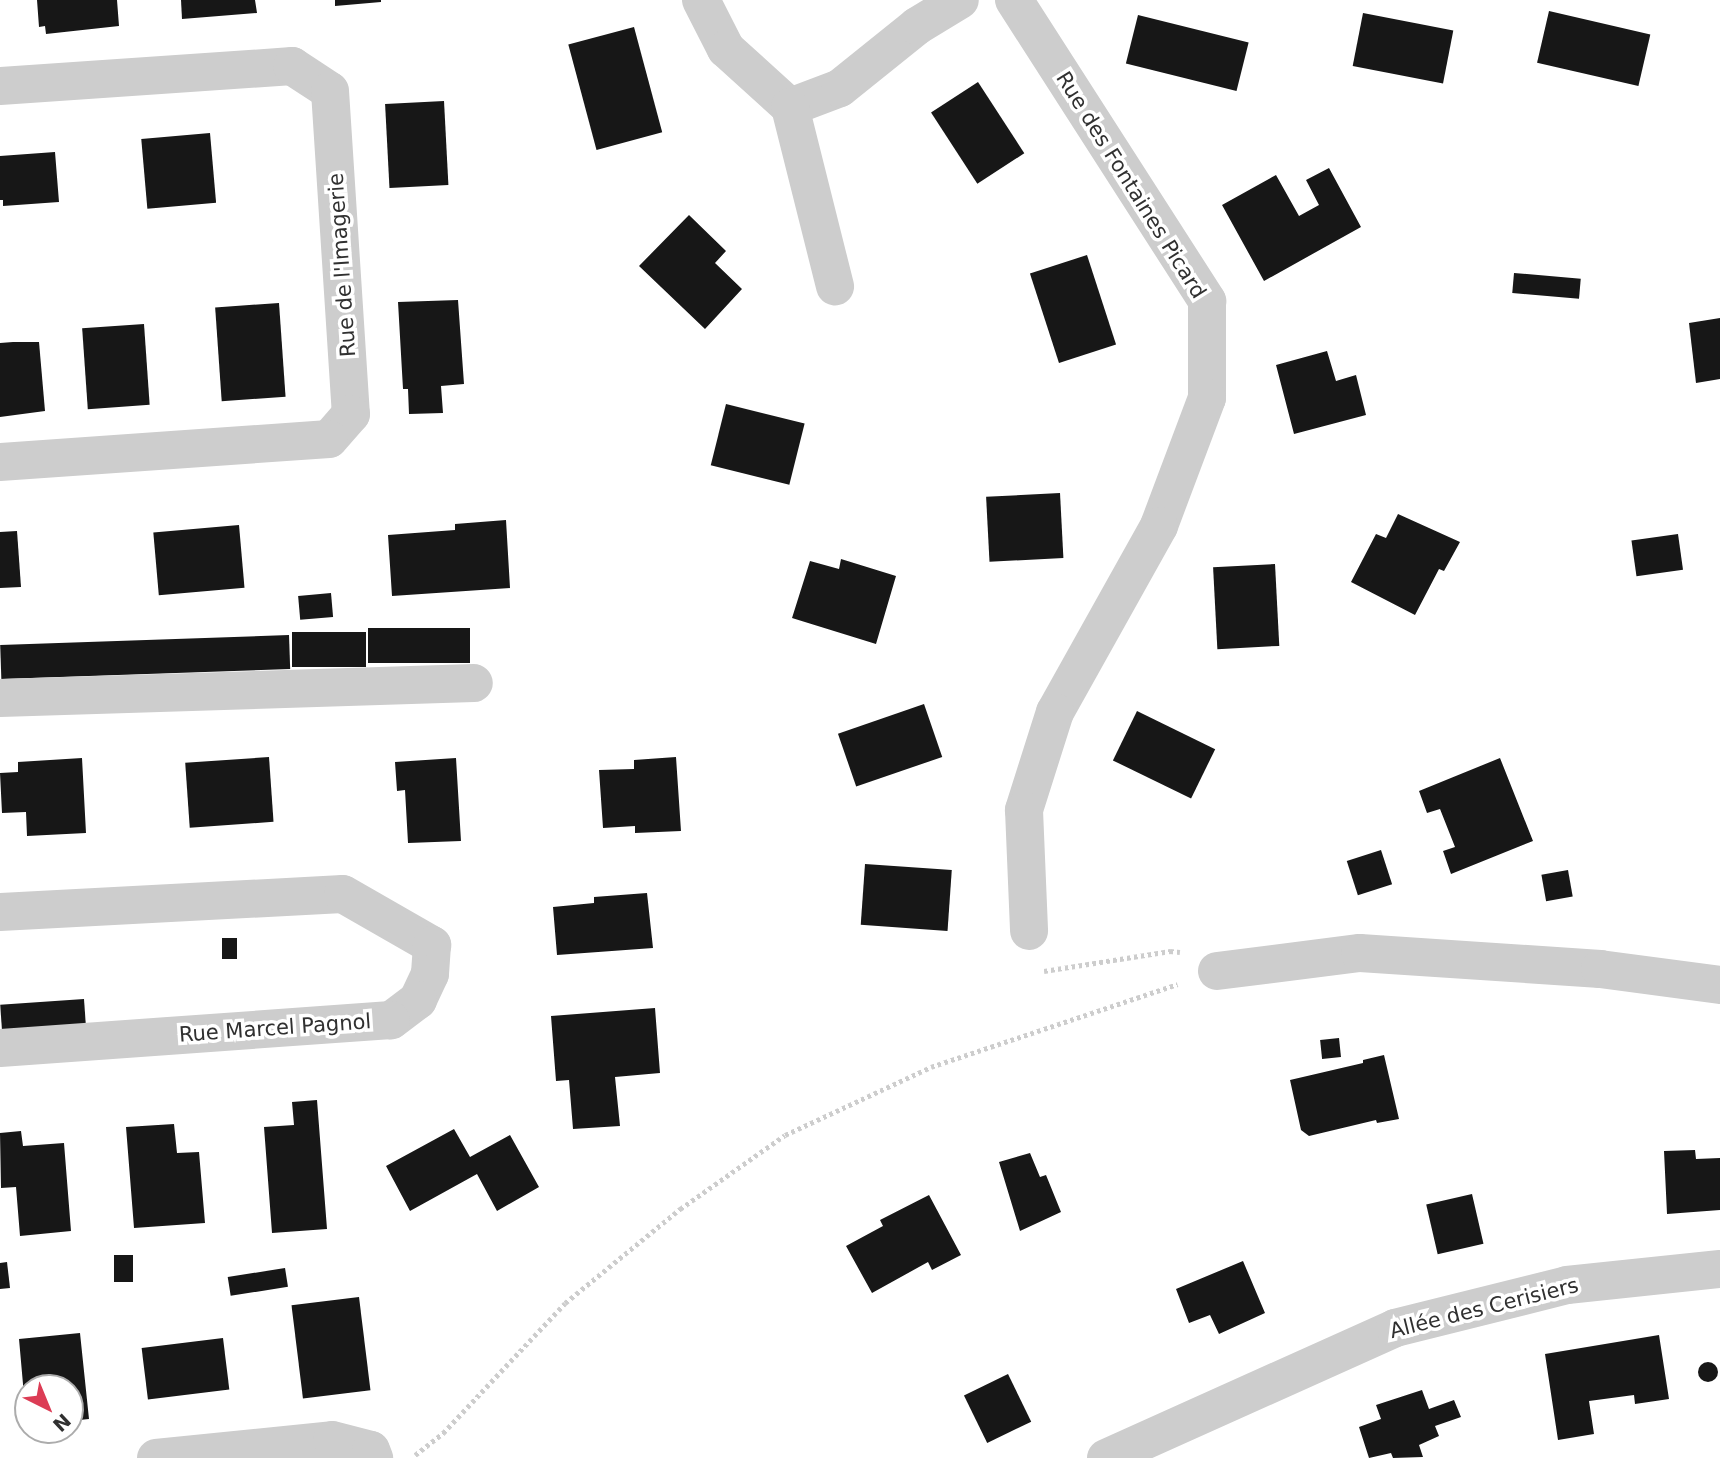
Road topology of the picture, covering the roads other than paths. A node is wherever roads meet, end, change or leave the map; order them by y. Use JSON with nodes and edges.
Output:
{"nodes":[{"id":1,"x":701,"y":0,"type":"edge"},
{"id":2,"x":960,"y":0,"type":"edge"},
{"id":3,"x":1014,"y":0,"type":"edge"},
{"id":4,"x":0,"y":86,"type":"edge"},
{"id":5,"x":790,"y":107,"type":"junction"},
{"id":6,"x":835,"y":286,"type":"dead end"},
{"id":7,"x":0,"y":462,"type":"edge"},
{"id":8,"x":474,"y":683,"type":"dead end"},
{"id":9,"x":0,"y":698,"type":"edge"},
{"id":10,"x":0,"y":912,"type":"edge"},
{"id":11,"x":1029,"y":931,"type":"road end"},
{"id":12,"x":1213,"y":973,"type":"road end"},
{"id":13,"x":1720,"y":985,"type":"edge"},
{"id":14,"x":0,"y":1048,"type":"edge"},
{"id":15,"x":1720,"y":1269,"type":"edge"},
{"id":16,"x":156,"y":1458,"type":"edge"},
{"id":17,"x":374,"y":1458,"type":"edge"},
{"id":18,"x":1106,"y":1458,"type":"edge"}],
"edges":[{"from":1,"to":5,"type":"street"},
{"from":2,"to":5,"type":"street"},
{"from":3,"to":11,"type":"street","name":"Rue des Fontaines Picard"},
{"from":4,"to":7,"type":"street","name":"Rue de l'Imagerie"},
{"from":5,"to":6,"type":"street"},
{"from":8,"to":9,"type":"street"},
{"from":10,"to":14,"type":"street","name":"Rue Marcel Pagnol"},
{"from":12,"to":13,"type":"street"},
{"from":15,"to":18,"type":"street","name":"Allée des Cerisiers"},
{"from":16,"to":17,"type":"street"}]}
